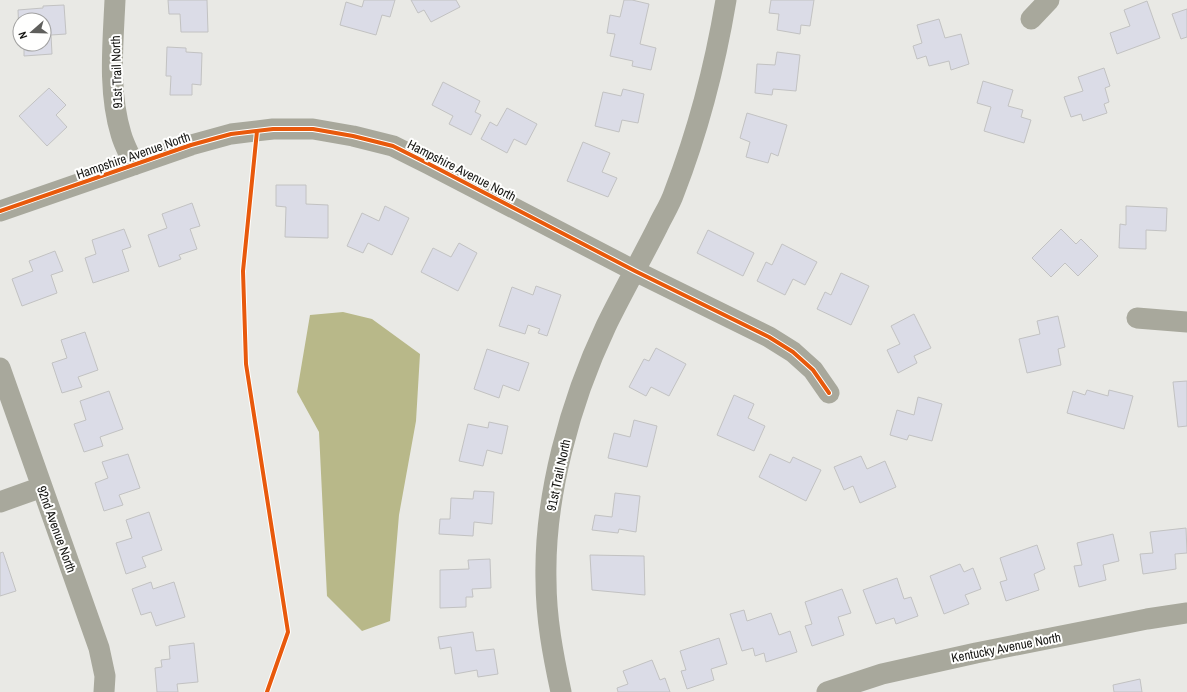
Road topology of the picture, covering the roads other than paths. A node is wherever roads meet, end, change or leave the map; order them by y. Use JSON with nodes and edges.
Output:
{"nodes":[{"id":1,"x":115,"y":0,"type":"edge"},
{"id":2,"x":726,"y":0,"type":"edge"},
{"id":3,"x":1049,"y":0,"type":"edge"},
{"id":4,"x":1031,"y":19,"type":"dead end"},
{"id":5,"x":134,"y":166,"type":"junction"},
{"id":6,"x":0,"y":211,"type":"edge"},
{"id":7,"x":635,"y":271,"type":"junction"},
{"id":8,"x":1137,"y":318,"type":"dead end"},
{"id":9,"x":1187,"y":322,"type":"edge"},
{"id":10,"x":0,"y":368,"type":"edge"},
{"id":11,"x":829,"y":393,"type":"dead end"},
{"id":12,"x":42,"y":487,"type":"junction"},
{"id":13,"x":0,"y":502,"type":"edge"},
{"id":14,"x":1187,"y":613,"type":"edge"},
{"id":15,"x":104,"y":692,"type":"edge"},
{"id":16,"x":561,"y":692,"type":"edge"},
{"id":17,"x":828,"y":692,"type":"edge"}],
"edges":[{"from":1,"to":5,"type":"street","name":"91st Trail North"},
{"from":2,"to":7,"type":"street"},
{"from":3,"to":4,"type":"street"},
{"from":5,"to":6,"type":"street","name":"Hampshire Avenue North"},
{"from":5,"to":7,"type":"street","name":"Hampshire Avenue North"},
{"from":7,"to":11,"type":"street","name":"Hampshire Avenue North"},
{"from":7,"to":16,"type":"street","name":"91st Trail North"},
{"from":8,"to":9,"type":"street"},
{"from":10,"to":12,"type":"street","name":"92nd Avenue North"},
{"from":12,"to":13,"type":"street"},
{"from":12,"to":15,"type":"street","name":"92nd Avenue North"},
{"from":14,"to":17,"type":"street","name":"Kentucky Avenue North"}]}
